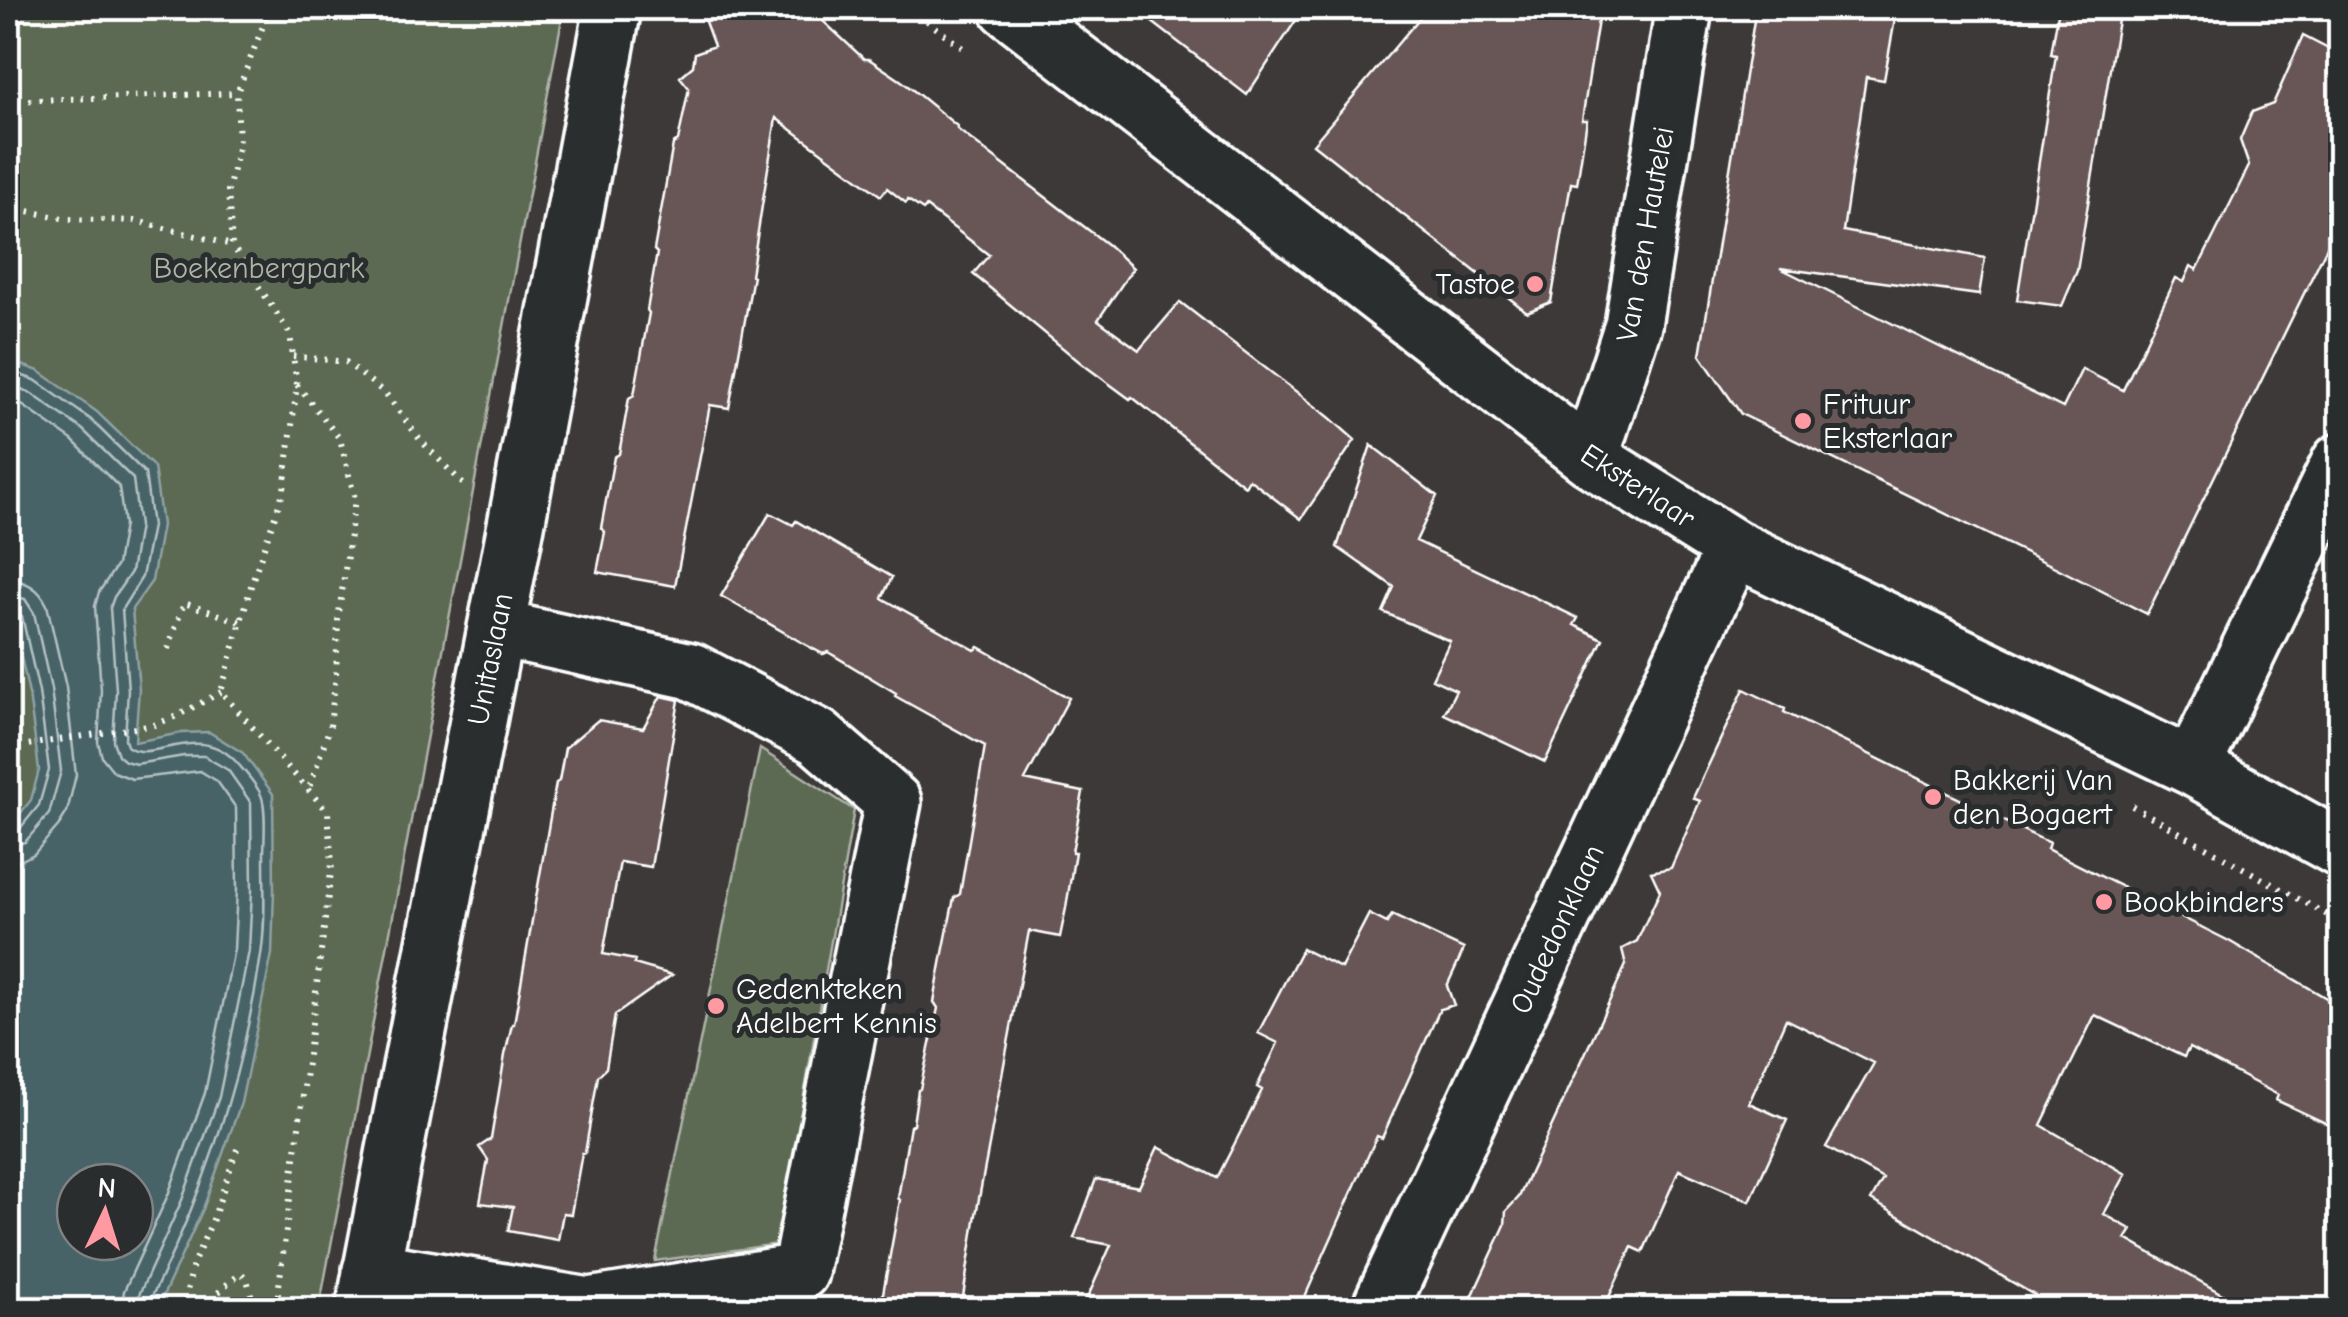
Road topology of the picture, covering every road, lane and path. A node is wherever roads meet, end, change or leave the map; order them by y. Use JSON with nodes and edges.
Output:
{"nodes":[{"id":1,"x":270,"y":8,"type":"edge"},
{"id":2,"x":612,"y":8,"type":"edge"},
{"id":3,"x":1008,"y":8,"type":"edge"},
{"id":4,"x":1684,"y":8,"type":"edge"},
{"id":5,"x":237,"y":93,"type":"junction"},
{"id":6,"x":8,"y":100,"type":"edge"},
{"id":7,"x":8,"y":207,"type":"edge"},
{"id":8,"x":232,"y":245,"type":"junction"},
{"id":9,"x":294,"y":356,"type":"junction"},
{"id":10,"x":298,"y":386,"type":"junction"},
{"id":11,"x":1590,"y":458,"type":"junction"},
{"id":12,"x":2340,"y":462,"type":"edge"},
{"id":13,"x":456,"y":479,"type":"dead end"},
{"id":14,"x":1734,"y":548,"type":"junction"},
{"id":15,"x":241,"y":622,"type":"junction"},
{"id":16,"x":496,"y":628,"type":"junction"},
{"id":17,"x":168,"y":649,"type":"dead end"},
{"id":18,"x":221,"y":692,"type":"junction"},
{"id":19,"x":8,"y":748,"type":"edge"},
{"id":20,"x":2192,"y":767,"type":"junction"},
{"id":21,"x":308,"y":790,"type":"junction"},
{"id":22,"x":2340,"y":848,"type":"edge"},
{"id":23,"x":238,"y":1146,"type":"dead end"},
{"id":24,"x":367,"y":1290,"type":"edge"},
{"id":25,"x":183,"y":1310,"type":"edge"},
{"id":26,"x":207,"y":1310,"type":"edge"},
{"id":27,"x":256,"y":1310,"type":"edge"},
{"id":28,"x":276,"y":1310,"type":"edge"},
{"id":29,"x":1379,"y":1310,"type":"edge"}],
"edges":[{"from":1,"to":5,"type":"path"},
{"from":2,"to":16,"type":"street","name":"Unitaslaan"},
{"from":3,"to":11,"type":"street","name":"Eksterlaar"},
{"from":4,"to":11,"type":"street","name":"Van den Hautelei"},
{"from":5,"to":6,"type":"path"},
{"from":5,"to":8,"type":"path"},
{"from":7,"to":8,"type":"path"},
{"from":8,"to":9,"type":"path"},
{"from":9,"to":10,"type":"path"},
{"from":9,"to":13,"type":"path"},
{"from":10,"to":15,"type":"path"},
{"from":10,"to":21,"type":"path"},
{"from":11,"to":14,"type":"street","name":"Eksterlaar"},
{"from":12,"to":20,"type":"street"},
{"from":14,"to":20,"type":"street","name":"Eksterlaar"},
{"from":14,"to":29,"type":"street","name":"Oudedonklaan"},
{"from":15,"to":17,"type":"path"},
{"from":15,"to":18,"type":"path"},
{"from":16,"to":24,"type":"street","name":"Unitaslaan"},
{"from":16,"to":24,"type":"street"},
{"from":18,"to":19,"type":"path"},
{"from":18,"to":21,"type":"path"},
{"from":20,"to":22,"type":"street","name":"Eksterlaar"},
{"from":21,"to":28,"type":"path"},
{"from":23,"to":25,"type":"path"},
{"from":26,"to":27,"type":"path"}]}
